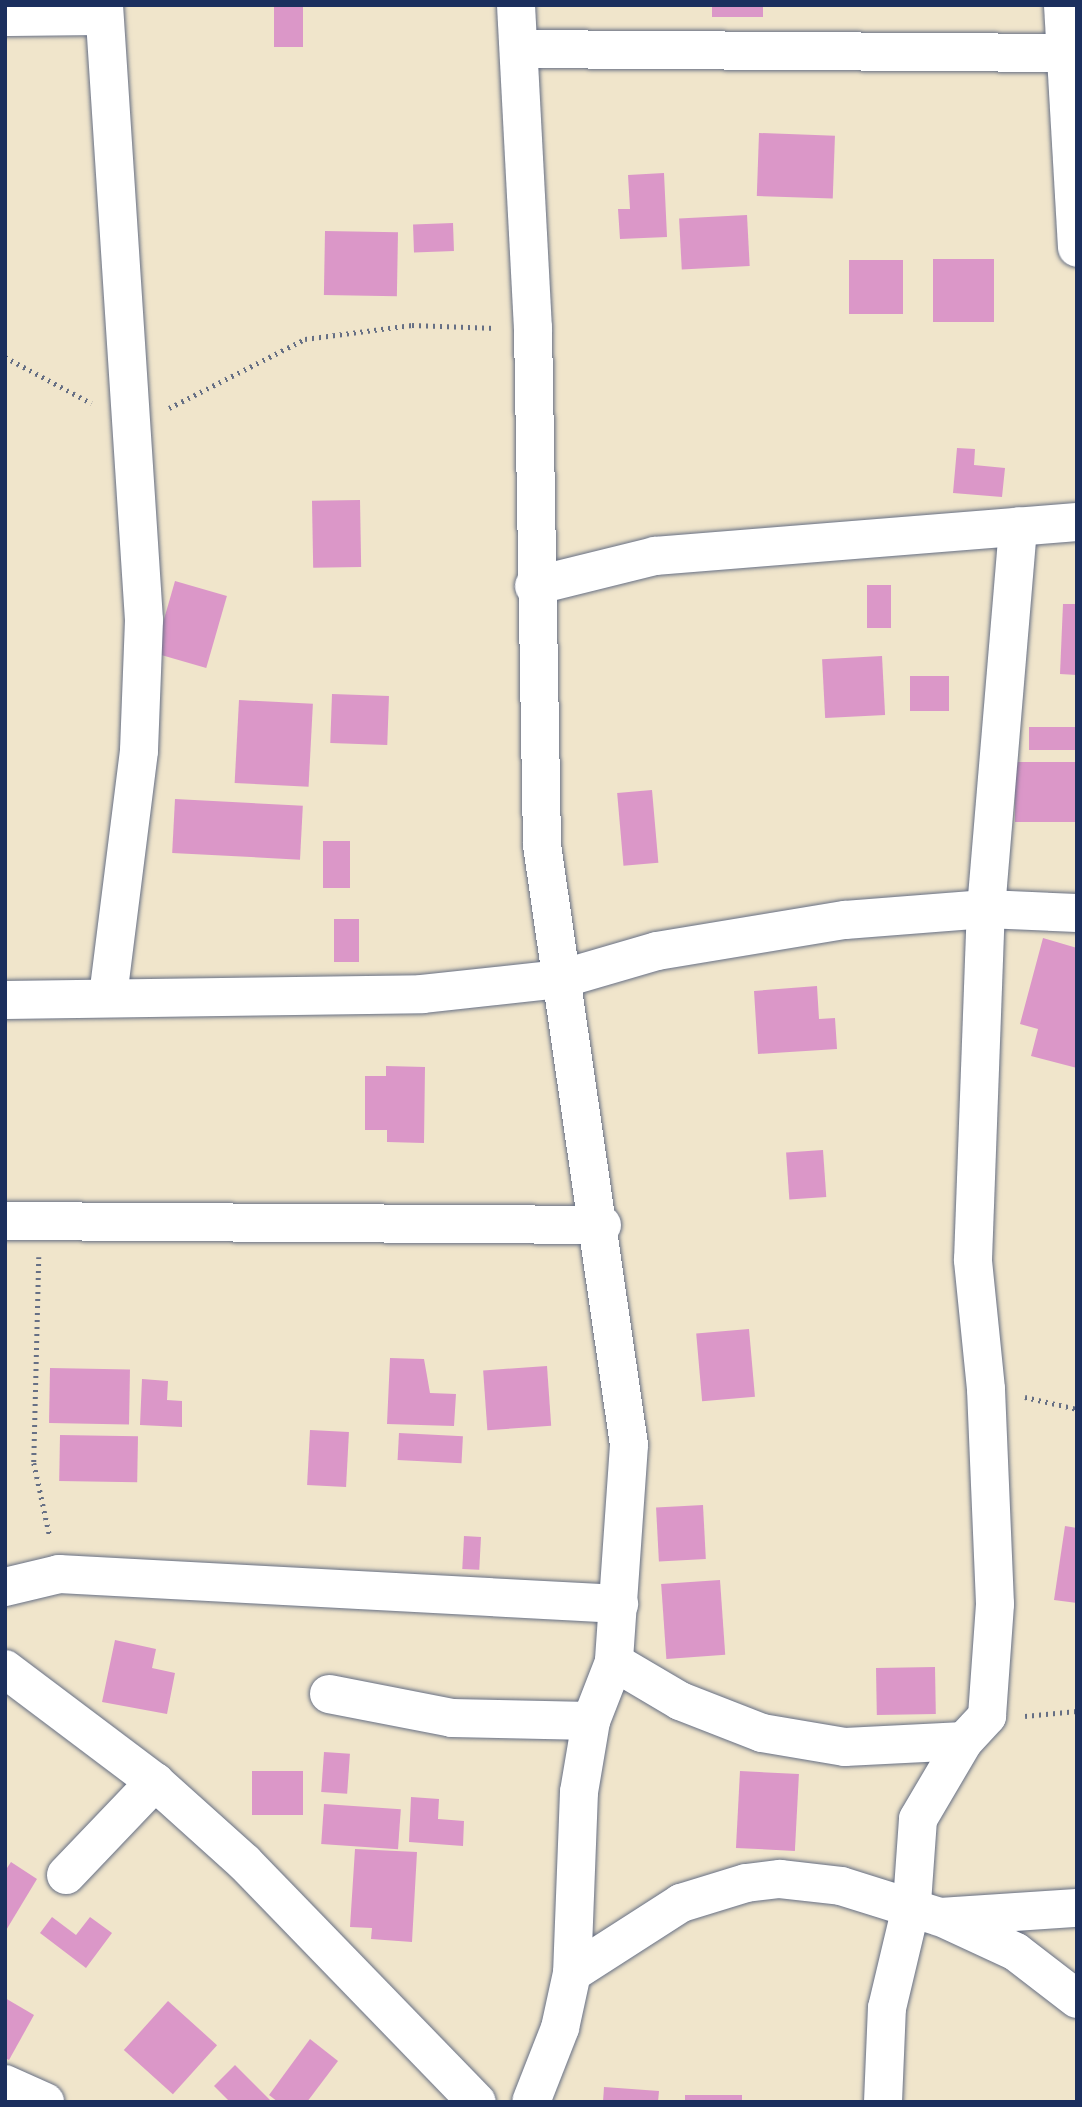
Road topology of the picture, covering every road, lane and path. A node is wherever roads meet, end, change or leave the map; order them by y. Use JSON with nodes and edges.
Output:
{"nodes":[{"id":1,"x":516,"y":5,"type":"edge"},
{"id":2,"x":1063,"y":5,"type":"edge"},
{"id":3,"x":104,"y":11,"type":"edge"},
{"id":4,"x":5,"y":17,"type":"edge"},
{"id":5,"x":519,"y":49,"type":"junction"},
{"id":6,"x":1062,"y":53,"type":"junction"},
{"id":7,"x":1077,"y":248,"type":"edge"},
{"id":8,"x":533,"y":328,"type":"junction"},
{"id":9,"x":5,"y":358,"type":"edge"},
{"id":10,"x":134,"y":427,"type":"junction"},
{"id":11,"x":1077,"y":522,"type":"edge"},
{"id":12,"x":1018,"y":527,"type":"junction"},
{"id":13,"x":534,"y":586,"type":"junction"},
{"id":14,"x":986,"y":909,"type":"junction"},
{"id":15,"x":1077,"y":913,"type":"edge"},
{"id":16,"x":561,"y":979,"type":"junction"},
{"id":17,"x":108,"y":997,"type":"junction"},
{"id":18,"x":5,"y":1000,"type":"edge"},
{"id":19,"x":23,"y":1221,"type":"edge"},
{"id":20,"x":602,"y":1225,"type":"junction"},
{"id":21,"x":986,"y":1388,"type":"junction"},
{"id":22,"x":1077,"y":1409,"type":"edge"},
{"id":23,"x":59,"y":1574,"type":"junction"},
{"id":24,"x":5,"y":1587,"type":"edge"},
{"id":25,"x":619,"y":1604,"type":"junction"},
{"id":26,"x":614,"y":1662,"type":"junction"},
{"id":27,"x":5,"y":1669,"type":"edge"},
{"id":28,"x":329,"y":1694,"type":"dead end"},
{"id":29,"x":1077,"y":1711,"type":"edge"},
{"id":30,"x":591,"y":1721,"type":"junction"},
{"id":31,"x":976,"y":1729,"type":"junction"},
{"id":32,"x":155,"y":1782,"type":"junction"},
{"id":33,"x":66,"y":1875,"type":"dead end"},
{"id":34,"x":1077,"y":1908,"type":"edge"},
{"id":35,"x":926,"y":1910,"type":"junction"},
{"id":36,"x":572,"y":1973,"type":"junction"},
{"id":37,"x":1077,"y":1999,"type":"edge"},
{"id":38,"x":5,"y":2084,"type":"edge"},
{"id":39,"x":46,"y":2102,"type":"edge"},
{"id":40,"x":477,"y":2102,"type":"edge"},
{"id":41,"x":531,"y":2102,"type":"edge"},
{"id":42,"x":883,"y":2102,"type":"edge"}],
"edges":[{"from":1,"to":5,"type":"street"},
{"from":2,"to":6,"type":"street"},
{"from":3,"to":4,"type":"street"},
{"from":3,"to":10,"type":"street"},
{"from":5,"to":6,"type":"street"},
{"from":5,"to":8,"type":"street"},
{"from":6,"to":7,"type":"street"},
{"from":8,"to":10,"type":"path"},
{"from":8,"to":13,"type":"street"},
{"from":9,"to":10,"type":"path"},
{"from":10,"to":17,"type":"street"},
{"from":11,"to":12,"type":"street"},
{"from":12,"to":13,"type":"street"},
{"from":12,"to":14,"type":"street"},
{"from":13,"to":16,"type":"street"},
{"from":14,"to":15,"type":"street"},
{"from":14,"to":16,"type":"street"},
{"from":14,"to":21,"type":"street"},
{"from":16,"to":17,"type":"street"},
{"from":16,"to":20,"type":"street"},
{"from":17,"to":18,"type":"street"},
{"from":19,"to":20,"type":"street"},
{"from":19,"to":23,"type":"path"},
{"from":20,"to":25,"type":"street"},
{"from":21,"to":22,"type":"path"},
{"from":21,"to":31,"type":"street"},
{"from":23,"to":24,"type":"street"},
{"from":23,"to":25,"type":"street"},
{"from":25,"to":26,"type":"street"},
{"from":26,"to":30,"type":"street"},
{"from":26,"to":31,"type":"street"},
{"from":27,"to":32,"type":"street"},
{"from":28,"to":30,"type":"street"},
{"from":29,"to":31,"type":"path"},
{"from":30,"to":36,"type":"street"},
{"from":31,"to":35,"type":"street"},
{"from":32,"to":33,"type":"street"},
{"from":32,"to":40,"type":"street"},
{"from":34,"to":35,"type":"street"},
{"from":35,"to":36,"type":"street"},
{"from":35,"to":37,"type":"street"},
{"from":35,"to":42,"type":"street"},
{"from":36,"to":41,"type":"street"},
{"from":38,"to":39,"type":"street"}]}
